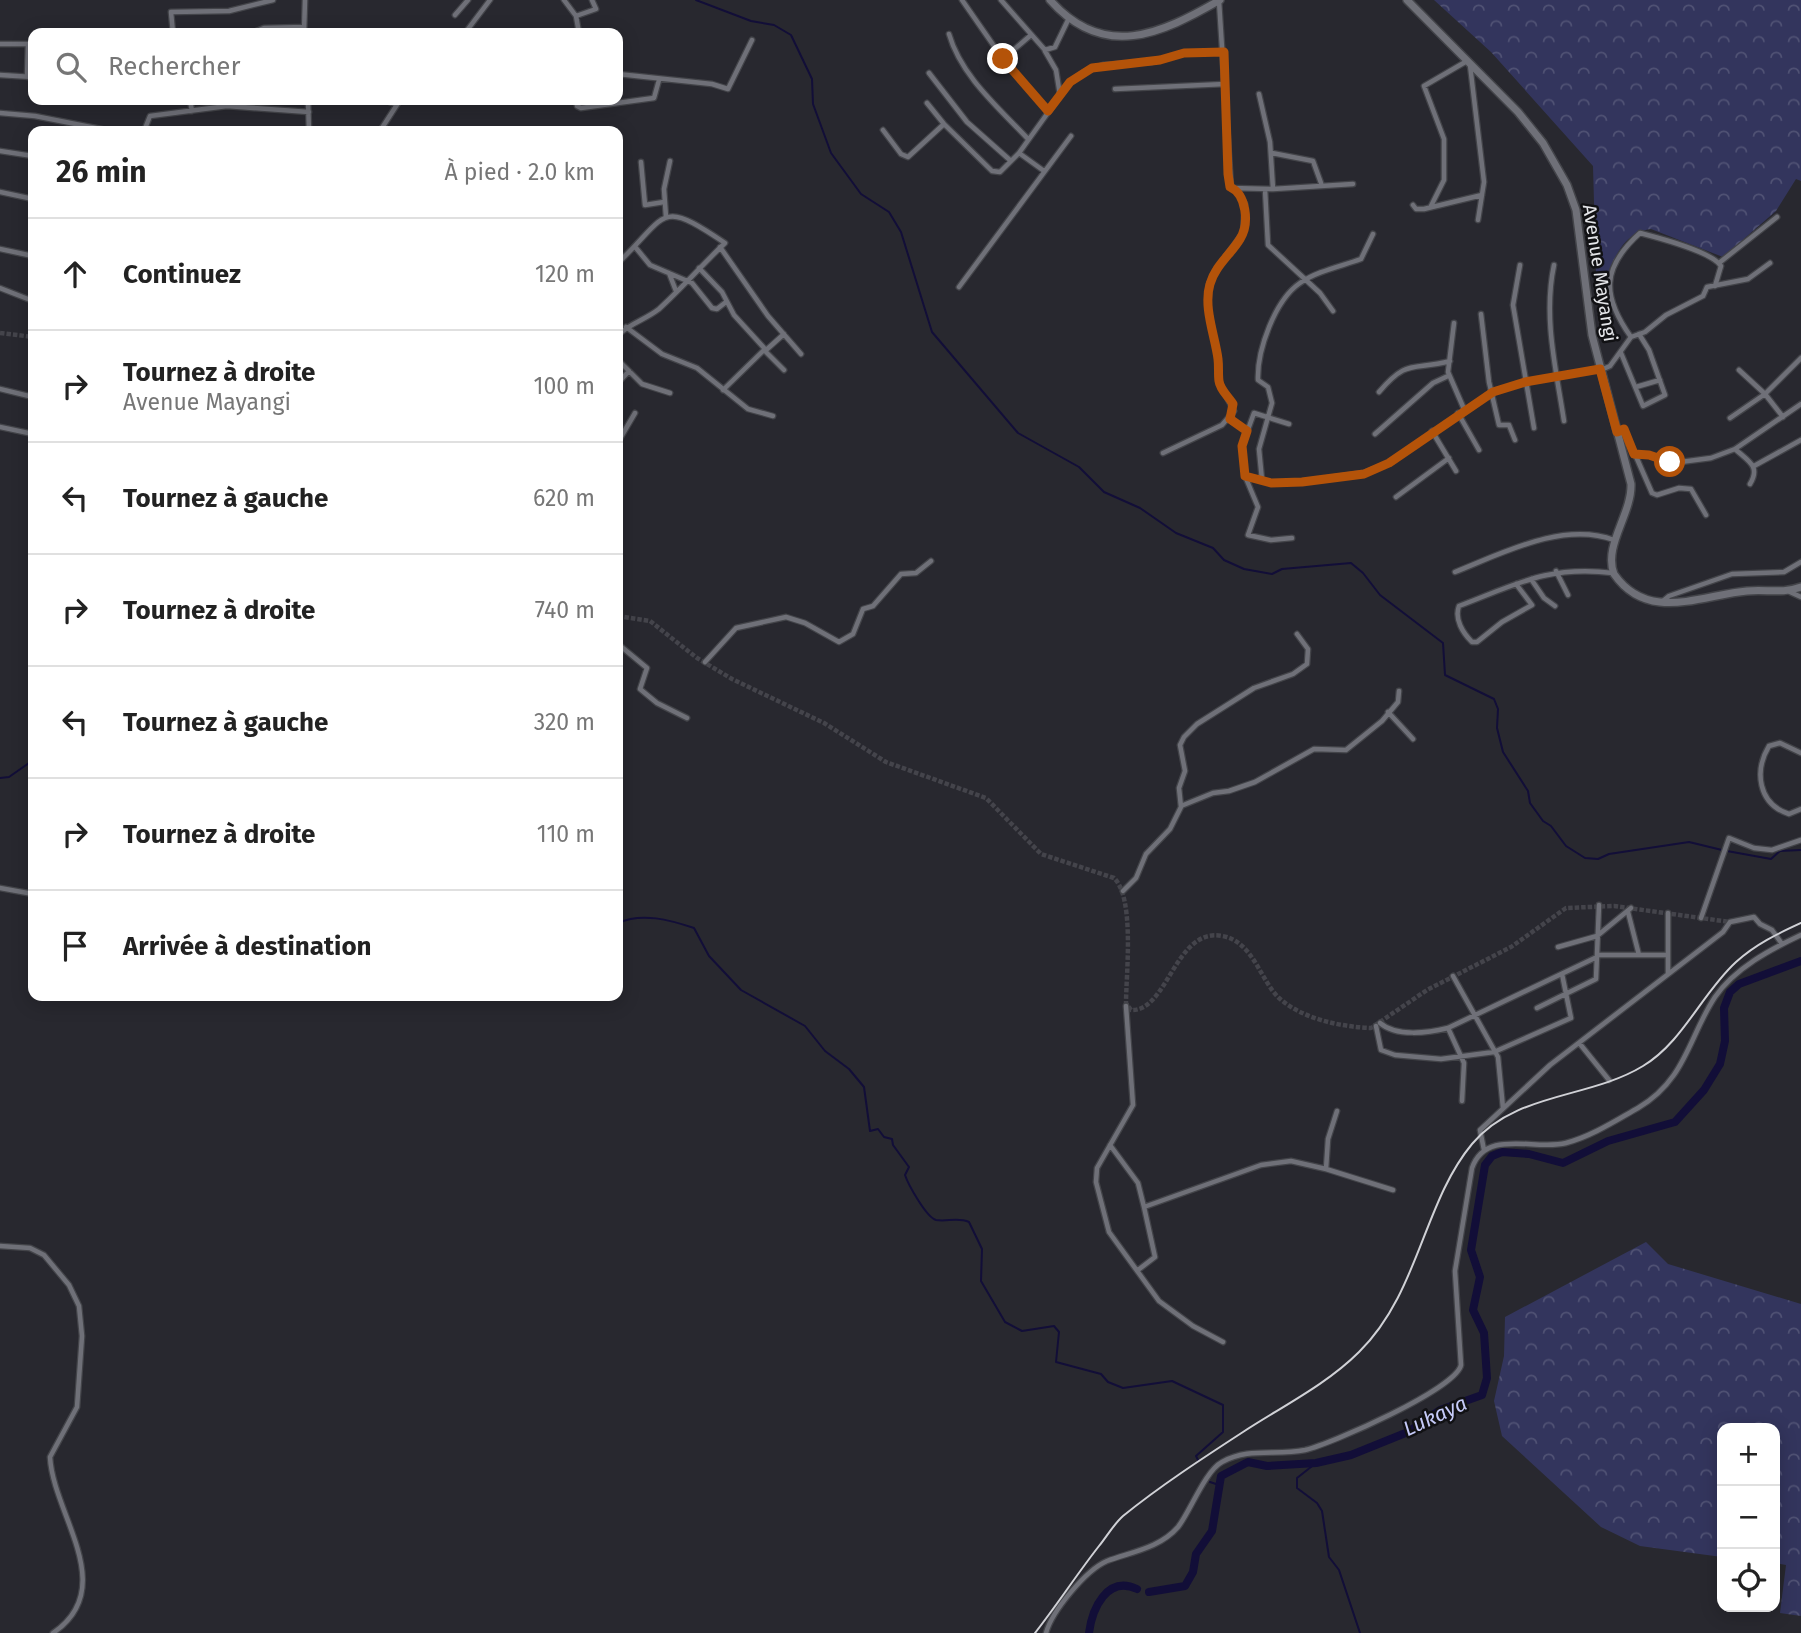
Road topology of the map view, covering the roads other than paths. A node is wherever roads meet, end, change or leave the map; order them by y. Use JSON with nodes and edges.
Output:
{"nodes":[{"id":1,"x":273,"y":0,"type":"edge"},
{"id":2,"x":305,"y":0,"type":"edge"},
{"id":3,"x":468,"y":0,"type":"edge"},
{"id":4,"x":490,"y":0,"type":"edge"},
{"id":5,"x":564,"y":0,"type":"edge"},
{"id":6,"x":592,"y":0,"type":"edge"},
{"id":7,"x":962,"y":0,"type":"edge"},
{"id":8,"x":1002,"y":0,"type":"edge"},
{"id":9,"x":1052,"y":0,"type":"edge"},
{"id":10,"x":1220,"y":0,"type":"edge"},
{"id":11,"x":1407,"y":0,"type":"edge"},
{"id":12,"x":455,"y":15,"type":"dead end"},
{"id":13,"x":576,"y":16,"type":"junction"},
{"id":14,"x":1069,"y":18,"type":"junction"},
{"id":15,"x":173,"y":28,"type":"edge"},
{"id":16,"x":304,"y":28,"type":"edge"},
{"id":17,"x":471,"y":28,"type":"edge"},
{"id":18,"x":578,"y":28,"type":"edge"},
{"id":19,"x":950,"y":34,"type":"dead end"},
{"id":20,"x":1031,"y":35,"type":"junction"},
{"id":21,"x":752,"y":40,"type":"dead end"},
{"id":22,"x":0,"y":44,"type":"edge"},
{"id":23,"x":28,"y":46,"type":"edge"},
{"id":24,"x":1045,"y":50,"type":"junction"},
{"id":25,"x":1224,"y":52,"type":"junction"},
{"id":26,"x":1003,"y":59,"type":"junction"},
{"id":27,"x":1468,"y":63,"type":"junction"},
{"id":28,"x":28,"y":69,"type":"edge"},
{"id":29,"x":929,"y":73,"type":"dead end"},
{"id":30,"x":0,"y":75,"type":"edge"},
{"id":31,"x":623,"y":75,"type":"edge"},
{"id":32,"x":27,"y":77,"type":"joint"},
{"id":33,"x":659,"y":80,"type":"junction"},
{"id":34,"x":1225,"y":84,"type":"junction"},
{"id":35,"x":1115,"y":89,"type":"dead end"},
{"id":36,"x":1259,"y":94,"type":"dead end"},
{"id":37,"x":1060,"y":96,"type":"junction"},
{"id":38,"x":623,"y":102,"type":"edge"},
{"id":39,"x":927,"y":103,"type":"dead end"},
{"id":40,"x":191,"y":105,"type":"edge"},
{"id":41,"x":308,"y":105,"type":"edge"},
{"id":42,"x":396,"y":105,"type":"edge"},
{"id":43,"x":577,"y":105,"type":"edge"},
{"id":44,"x":603,"y":105,"type":"edge"},
{"id":45,"x":192,"y":111,"type":"junction"},
{"id":46,"x":1048,"y":111,"type":"junction"},
{"id":47,"x":309,"y":112,"type":"junction"},
{"id":48,"x":0,"y":113,"type":"edge"},
{"id":49,"x":944,"y":124,"type":"junction"},
{"id":50,"x":85,"y":126,"type":"edge"},
{"id":51,"x":146,"y":126,"type":"edge"},
{"id":52,"x":309,"y":126,"type":"edge"},
{"id":53,"x":383,"y":126,"type":"edge"},
{"id":54,"x":883,"y":130,"type":"dead end"},
{"id":55,"x":1071,"y":136,"type":"dead end"},
{"id":56,"x":1028,"y":139,"type":"junction"},
{"id":57,"x":0,"y":151,"type":"edge"},
{"id":58,"x":1019,"y":153,"type":"junction"},
{"id":59,"x":1272,"y":153,"type":"junction"},
{"id":60,"x":28,"y":155,"type":"edge"},
{"id":61,"x":670,"y":160,"type":"dead end"},
{"id":62,"x":641,"y":162,"type":"dead end"},
{"id":63,"x":1011,"y":162,"type":"junction"},
{"id":64,"x":1044,"y":171,"type":"junction"},
{"id":65,"x":1321,"y":183,"type":"junction"},
{"id":66,"x":1353,"y":184,"type":"dead end"},
{"id":67,"x":1235,"y":189,"type":"junction"},
{"id":68,"x":1265,"y":189,"type":"junction"},
{"id":69,"x":1273,"y":189,"type":"junction"},
{"id":70,"x":0,"y":192,"type":"edge"},
{"id":71,"x":1482,"y":195,"type":"junction"},
{"id":72,"x":28,"y":199,"type":"edge"},
{"id":73,"x":664,"y":202,"type":"junction"},
{"id":74,"x":1413,"y":205,"type":"dead end"},
{"id":75,"x":1431,"y":206,"type":"junction"},
{"id":76,"x":666,"y":217,"type":"junction"},
{"id":77,"x":1777,"y":217,"type":"dead end"},
{"id":78,"x":1478,"y":220,"type":"dead end"},
{"id":79,"x":1373,"y":234,"type":"dead end"},
{"id":80,"x":720,"y":247,"type":"junction"},
{"id":81,"x":0,"y":248,"type":"edge"},
{"id":82,"x":636,"y":248,"type":"junction"},
{"id":83,"x":28,"y":255,"type":"edge"},
{"id":84,"x":623,"y":259,"type":"edge"},
{"id":85,"x":1719,"y":263,"type":"junction"},
{"id":86,"x":1770,"y":263,"type":"dead end"},
{"id":87,"x":1520,"y":265,"type":"dead end"},
{"id":88,"x":1554,"y":265,"type":"dead end"},
{"id":89,"x":699,"y":268,"type":"junction"},
{"id":90,"x":669,"y":272,"type":"junction"},
{"id":91,"x":687,"y":280,"type":"junction"},
{"id":92,"x":1304,"y":281,"type":"junction"},
{"id":93,"x":1715,"y":286,"type":"junction"},
{"id":94,"x":959,"y":287,"type":"dead end"},
{"id":95,"x":0,"y":288,"type":"edge"},
{"id":96,"x":676,"y":292,"type":"junction"},
{"id":97,"x":28,"y":299,"type":"edge"},
{"id":98,"x":726,"y":302,"type":"junction"},
{"id":99,"x":1333,"y":311,"type":"dead end"},
{"id":100,"x":1481,"y":314,"type":"dead end"},
{"id":101,"x":1454,"y":323,"type":"dead end"},
{"id":102,"x":626,"y":327,"type":"junction"},
{"id":103,"x":623,"y":330,"type":"edge"},
{"id":104,"x":784,"y":334,"type":"junction"},
{"id":105,"x":1639,"y":334,"type":"junction"},
{"id":106,"x":1631,"y":337,"type":"junction"},
{"id":107,"x":765,"y":351,"type":"junction"},
{"id":108,"x":1621,"y":353,"type":"junction"},
{"id":109,"x":801,"y":354,"type":"dead end"},
{"id":110,"x":1801,"y":358,"type":"edge"},
{"id":111,"x":1450,"y":361,"type":"junction"},
{"id":112,"x":623,"y":365,"type":"edge"},
{"id":113,"x":785,"y":370,"type":"dead end"},
{"id":114,"x":1600,"y":370,"type":"junction"},
{"id":115,"x":1739,"y":370,"type":"dead end"},
{"id":116,"x":629,"y":371,"type":"junction"},
{"id":117,"x":1448,"y":376,"type":"junction"},
{"id":118,"x":1558,"y":377,"type":"junction"},
{"id":119,"x":623,"y":378,"type":"edge"},
{"id":120,"x":1660,"y":380,"type":"junction"},
{"id":121,"x":1525,"y":382,"type":"junction"},
{"id":122,"x":1636,"y":387,"type":"junction"},
{"id":123,"x":0,"y":390,"type":"edge"},
{"id":124,"x":723,"y":390,"type":"junction"},
{"id":125,"x":1379,"y":392,"type":"dead end"},
{"id":126,"x":1493,"y":392,"type":"junction"},
{"id":127,"x":670,"y":393,"type":"dead end"},
{"id":128,"x":1765,"y":394,"type":"junction"},
{"id":129,"x":28,"y":396,"type":"edge"},
{"id":130,"x":1801,"y":404,"type":"edge"},
{"id":131,"x":1464,"y":409,"type":"junction"},
{"id":132,"x":635,"y":413,"type":"dead end"},
{"id":133,"x":1458,"y":413,"type":"junction"},
{"id":134,"x":773,"y":416,"type":"dead end"},
{"id":135,"x":1270,"y":417,"type":"junction"},
{"id":136,"x":1783,"y":417,"type":"junction"},
{"id":137,"x":1730,"y":418,"type":"dead end"},
{"id":138,"x":1230,"y":419,"type":"junction"},
{"id":139,"x":1564,"y":421,"type":"dead end"},
{"id":140,"x":1289,"y":424,"type":"dead end"},
{"id":141,"x":0,"y":427,"type":"edge"},
{"id":142,"x":1534,"y":428,"type":"dead end"},
{"id":143,"x":1247,"y":431,"type":"junction"},
{"id":144,"x":1432,"y":431,"type":"junction"},
{"id":145,"x":1617,"y":432,"type":"junction"},
{"id":146,"x":28,"y":433,"type":"edge"},
{"id":147,"x":623,"y":433,"type":"edge"},
{"id":148,"x":1375,"y":434,"type":"dead end"},
{"id":149,"x":1515,"y":440,"type":"dead end"},
{"id":150,"x":1801,"y":440,"type":"edge"},
{"id":151,"x":1735,"y":449,"type":"junction"},
{"id":152,"x":1479,"y":450,"type":"dead end"},
{"id":153,"x":1163,"y":453,"type":"dead end"},
{"id":154,"x":1634,"y":454,"type":"junction"},
{"id":155,"x":1448,"y":458,"type":"junction"},
{"id":156,"x":1754,"y":466,"type":"junction"},
{"id":157,"x":1456,"y":471,"type":"dead end"},
{"id":158,"x":1245,"y":476,"type":"junction"},
{"id":159,"x":1262,"y":480,"type":"junction"},
{"id":160,"x":1750,"y":484,"type":"dead end"},
{"id":161,"x":1396,"y":498,"type":"dead end"},
{"id":162,"x":1706,"y":515,"type":"dead end"},
{"id":163,"x":1292,"y":538,"type":"dead end"},
{"id":164,"x":1616,"y":541,"type":"junction"},
{"id":165,"x":931,"y":561,"type":"dead end"},
{"id":166,"x":1801,"y":562,"type":"edge"},
{"id":167,"x":1556,"y":571,"type":"junction"},
{"id":168,"x":1455,"y":572,"type":"dead end"},
{"id":169,"x":1613,"y":573,"type":"junction"},
{"id":170,"x":1531,"y":579,"type":"junction"},
{"id":171,"x":1516,"y":584,"type":"junction"},
{"id":172,"x":1801,"y":587,"type":"edge"},
{"id":173,"x":1789,"y":591,"type":"junction"},
{"id":174,"x":1568,"y":595,"type":"dead end"},
{"id":175,"x":1801,"y":597,"type":"edge"},
{"id":176,"x":1662,"y":602,"type":"junction"},
{"id":177,"x":1555,"y":606,"type":"dead end"},
{"id":178,"x":1297,"y":634,"type":"dead end"},
{"id":179,"x":623,"y":648,"type":"edge"},
{"id":180,"x":705,"y":662,"type":"dead end"},
{"id":181,"x":1399,"y":691,"type":"dead end"},
{"id":182,"x":1388,"y":712,"type":"junction"},
{"id":183,"x":688,"y":718,"type":"dead end"},
{"id":184,"x":1413,"y":739,"type":"dead end"},
{"id":185,"x":1801,"y":753,"type":"edge"},
{"id":186,"x":1181,"y":806,"type":"junction"},
{"id":187,"x":1801,"y":809,"type":"edge"},
{"id":188,"x":1801,"y":840,"type":"edge"},
{"id":189,"x":0,"y":888,"type":"edge"},
{"id":190,"x":1123,"y":891,"type":"dead end"},
{"id":191,"x":28,"y":893,"type":"edge"},
{"id":192,"x":1599,"y":905,"type":"dead end"},
{"id":193,"x":1668,"y":913,"type":"dead end"},
{"id":194,"x":1701,"y":918,"type":"dead end"},
{"id":195,"x":1801,"y":935,"type":"edge"},
{"id":196,"x":1597,"y":936,"type":"junction"},
{"id":197,"x":1782,"y":944,"type":"junction"},
{"id":198,"x":1558,"y":947,"type":"dead end"},
{"id":199,"x":1640,"y":955,"type":"junction"},
{"id":200,"x":1666,"y":955,"type":"junction"},
{"id":201,"x":1597,"y":956,"type":"junction"},
{"id":202,"x":1562,"y":974,"type":"junction"},
{"id":203,"x":1668,"y":974,"type":"junction"},
{"id":204,"x":1453,"y":976,"type":"dead end"},
{"id":205,"x":1566,"y":994,"type":"junction"},
{"id":206,"x":1126,"y":1006,"type":"dead end"},
{"id":207,"x":1537,"y":1008,"type":"dead end"},
{"id":208,"x":1475,"y":1016,"type":"junction"},
{"id":209,"x":1448,"y":1028,"type":"junction"},
{"id":210,"x":1580,"y":1044,"type":"junction"},
{"id":211,"x":1494,"y":1052,"type":"junction"},
{"id":212,"x":1462,"y":1057,"type":"junction"},
{"id":213,"x":1609,"y":1080,"type":"dead end"},
{"id":214,"x":1462,"y":1101,"type":"dead end"},
{"id":215,"x":1503,"y":1108,"type":"junction"},
{"id":216,"x":1338,"y":1111,"type":"dead end"},
{"id":217,"x":1110,"y":1145,"type":"junction"},
{"id":218,"x":1484,"y":1150,"type":"junction"},
{"id":219,"x":1326,"y":1170,"type":"junction"},
{"id":220,"x":1393,"y":1190,"type":"dead end"},
{"id":221,"x":1144,"y":1207,"type":"junction"},
{"id":222,"x":0,"y":1246,"type":"edge"},
{"id":223,"x":1138,"y":1270,"type":"junction"},
{"id":224,"x":1223,"y":1342,"type":"dead end"},
{"id":225,"x":53,"y":1633,"type":"edge"},
{"id":226,"x":1046,"y":1633,"type":"edge"}],
"edges":[{"from":1,"to":15,"type":"street"},
{"from":2,"to":16,"type":"street"},
{"from":3,"to":12,"type":"street"},
{"from":4,"to":17,"type":"street"},
{"from":5,"to":13,"type":"street"},
{"from":6,"to":13,"type":"street"},
{"from":7,"to":26,"type":"street"},
{"from":8,"to":20,"type":"street"},
{"from":9,"to":14,"type":"street"},
{"from":10,"to":14,"type":"street"},
{"from":10,"to":25,"type":"street"},
{"from":11,"to":27,"type":"street","name":"Avenue Mayangi"},
{"from":13,"to":18,"type":"street"},
{"from":14,"to":24,"type":"street"},
{"from":19,"to":56,"type":"street"},
{"from":20,"to":24,"type":"street"},
{"from":20,"to":26,"type":"street"},
{"from":21,"to":33,"type":"street"},
{"from":22,"to":23,"type":"street"},
{"from":24,"to":37,"type":"street"},
{"from":25,"to":34,"type":"street"},
{"from":25,"to":37,"type":"street"},
{"from":26,"to":46,"type":"street"},
{"from":27,"to":71,"type":"street"},
{"from":27,"to":75,"type":"street"},
{"from":27,"to":114,"type":"street","name":"Avenue Mayangi"},
{"from":28,"to":32,"type":"street"},
{"from":29,"to":63,"type":"street"},
{"from":30,"to":32,"type":"street"},
{"from":31,"to":33,"type":"street"},
{"from":33,"to":38,"type":"street"},
{"from":34,"to":35,"type":"street"},
{"from":34,"to":67,"type":"street"},
{"from":36,"to":59,"type":"street"},
{"from":37,"to":46,"type":"street"},
{"from":39,"to":49,"type":"street"},
{"from":40,"to":45,"type":"street"},
{"from":41,"to":47,"type":"street"},
{"from":42,"to":53,"type":"street"},
{"from":43,"to":44,"type":"street"},
{"from":45,"to":47,"type":"street"},
{"from":45,"to":51,"type":"street"},
{"from":46,"to":56,"type":"street"},
{"from":47,"to":52,"type":"street"},
{"from":48,"to":50,"type":"street"},
{"from":49,"to":54,"type":"street"},
{"from":49,"to":63,"type":"street"},
{"from":55,"to":64,"type":"street"},
{"from":56,"to":58,"type":"street"},
{"from":57,"to":60,"type":"street"},
{"from":58,"to":63,"type":"street"},
{"from":58,"to":64,"type":"street"},
{"from":59,"to":65,"type":"street"},
{"from":59,"to":69,"type":"street"},
{"from":61,"to":73,"type":"street"},
{"from":62,"to":73,"type":"street"},
{"from":64,"to":94,"type":"street"},
{"from":65,"to":66,"type":"street"},
{"from":65,"to":69,"type":"street"},
{"from":67,"to":68,"type":"street"},
{"from":67,"to":138,"type":"street"},
{"from":68,"to":69,"type":"street"},
{"from":68,"to":92,"type":"street"},
{"from":70,"to":72,"type":"street"},
{"from":71,"to":75,"type":"street"},
{"from":71,"to":78,"type":"street"},
{"from":73,"to":76,"type":"street"},
{"from":74,"to":75,"type":"street"},
{"from":76,"to":80,"type":"street"},
{"from":76,"to":82,"type":"street"},
{"from":77,"to":85,"type":"street"},
{"from":79,"to":92,"type":"street"},
{"from":80,"to":89,"type":"street"},
{"from":80,"to":104,"type":"street"},
{"from":81,"to":83,"type":"street"},
{"from":82,"to":84,"type":"street"},
{"from":82,"to":90,"type":"street"},
{"from":85,"to":93,"type":"street"},
{"from":85,"to":106,"type":"street"},
{"from":86,"to":93,"type":"street"},
{"from":87,"to":121,"type":"street"},
{"from":88,"to":118,"type":"street"},
{"from":89,"to":91,"type":"street"},
{"from":89,"to":98,"type":"street"},
{"from":90,"to":91,"type":"street"},
{"from":90,"to":96,"type":"street"},
{"from":91,"to":96,"type":"street"},
{"from":91,"to":98,"type":"street"},
{"from":92,"to":99,"type":"street"},
{"from":92,"to":135,"type":"street"},
{"from":93,"to":105,"type":"street"},
{"from":95,"to":97,"type":"street"},
{"from":96,"to":102,"type":"street"},
{"from":98,"to":107,"type":"street"},
{"from":100,"to":126,"type":"street"},
{"from":101,"to":111,"type":"street"},
{"from":102,"to":103,"type":"street"},
{"from":102,"to":124,"type":"street"},
{"from":104,"to":107,"type":"street"},
{"from":104,"to":109,"type":"street"},
{"from":105,"to":106,"type":"street"},
{"from":105,"to":120,"type":"street"},
{"from":106,"to":108,"type":"street"},
{"from":107,"to":113,"type":"street"},
{"from":107,"to":124,"type":"street"},
{"from":108,"to":114,"type":"street"},
{"from":108,"to":122,"type":"street"},
{"from":110,"to":128,"type":"street"},
{"from":111,"to":117,"type":"street"},
{"from":111,"to":125,"type":"street"},
{"from":112,"to":116,"type":"street"},
{"from":114,"to":118,"type":"street"},
{"from":114,"to":145,"type":"street","name":"Avenue Mayangi"},
{"from":115,"to":128,"type":"street"},
{"from":116,"to":119,"type":"street"},
{"from":116,"to":127,"type":"street"},
{"from":117,"to":131,"type":"street"},
{"from":117,"to":148,"type":"street"},
{"from":118,"to":121,"type":"street"},
{"from":118,"to":139,"type":"street"},
{"from":120,"to":122,"type":"street"},
{"from":120,"to":122,"type":"street"},
{"from":121,"to":126,"type":"street"},
{"from":121,"to":142,"type":"street"},
{"from":123,"to":129,"type":"street"},
{"from":124,"to":134,"type":"street"},
{"from":126,"to":131,"type":"street"},
{"from":126,"to":149,"type":"street"},
{"from":128,"to":136,"type":"street"},
{"from":128,"to":137,"type":"street"},
{"from":130,"to":136,"type":"street"},
{"from":131,"to":133,"type":"street"},
{"from":132,"to":147,"type":"street"},
{"from":133,"to":144,"type":"street"},
{"from":133,"to":152,"type":"street"},
{"from":135,"to":140,"type":"street"},
{"from":135,"to":143,"type":"street"},
{"from":135,"to":159,"type":"street"},
{"from":136,"to":151,"type":"street"},
{"from":138,"to":143,"type":"street"},
{"from":138,"to":153,"type":"street"},
{"from":141,"to":146,"type":"street"},
{"from":143,"to":158,"type":"street"},
{"from":144,"to":155,"type":"street"},
{"from":144,"to":159,"type":"street"},
{"from":145,"to":154,"type":"street"},
{"from":145,"to":164,"type":"street","name":"Avenue Mayangi"},
{"from":150,"to":156,"type":"street"},
{"from":151,"to":154,"type":"street"},
{"from":151,"to":156,"type":"street"},
{"from":154,"to":162,"type":"street"},
{"from":155,"to":157,"type":"street"},
{"from":155,"to":161,"type":"street"},
{"from":156,"to":160,"type":"street"},
{"from":158,"to":159,"type":"street"},
{"from":158,"to":163,"type":"street"},
{"from":164,"to":168,"type":"street"},
{"from":164,"to":169,"type":"street","name":"Avenue Mayangi"},
{"from":165,"to":180,"type":"street"},
{"from":166,"to":176,"type":"street"},
{"from":167,"to":169,"type":"street"},
{"from":167,"to":170,"type":"street"},
{"from":167,"to":174,"type":"street"},
{"from":169,"to":176,"type":"street"},
{"from":170,"to":171,"type":"street"},
{"from":170,"to":177,"type":"street"},
{"from":171,"to":171,"type":"street"},
{"from":172,"to":173,"type":"street"},
{"from":173,"to":175,"type":"street"},
{"from":173,"to":176,"type":"street"},
{"from":178,"to":186,"type":"street"},
{"from":179,"to":183,"type":"street"},
{"from":181,"to":182,"type":"street"},
{"from":182,"to":184,"type":"street"},
{"from":182,"to":186,"type":"street"},
{"from":185,"to":187,"type":"street"},
{"from":186,"to":190,"type":"street"},
{"from":188,"to":194,"type":"street"},
{"from":189,"to":191,"type":"street"},
{"from":192,"to":196,"type":"street"},
{"from":193,"to":200,"type":"street"},
{"from":195,"to":197,"type":"street"},
{"from":196,"to":198,"type":"street"},
{"from":196,"to":199,"type":"street"},
{"from":196,"to":201,"type":"street"},
{"from":197,"to":203,"type":"street"},
{"from":197,"to":218,"type":"street"},
{"from":199,"to":200,"type":"street"},
{"from":199,"to":201,"type":"street"},
{"from":200,"to":203,"type":"street"},
{"from":201,"to":202,"type":"street"},
{"from":201,"to":205,"type":"street"},
{"from":202,"to":205,"type":"street"},
{"from":202,"to":208,"type":"street"},
{"from":203,"to":210,"type":"street"},
{"from":204,"to":208,"type":"street"},
{"from":205,"to":207,"type":"street"},
{"from":205,"to":211,"type":"street"},
{"from":206,"to":217,"type":"street"},
{"from":208,"to":209,"type":"street"},
{"from":208,"to":211,"type":"street"},
{"from":209,"to":212,"type":"street"},
{"from":209,"to":212,"type":"street"},
{"from":210,"to":213,"type":"street"},
{"from":210,"to":215,"type":"street"},
{"from":211,"to":212,"type":"street"},
{"from":211,"to":215,"type":"street"},
{"from":212,"to":214,"type":"street"},
{"from":215,"to":218,"type":"street"},
{"from":216,"to":219,"type":"street"},
{"from":217,"to":221,"type":"street"},
{"from":217,"to":223,"type":"street"},
{"from":218,"to":226,"type":"street"},
{"from":219,"to":220,"type":"street"},
{"from":219,"to":221,"type":"street"},
{"from":221,"to":223,"type":"street"},
{"from":222,"to":225,"type":"street"},
{"from":223,"to":224,"type":"street"}]}
